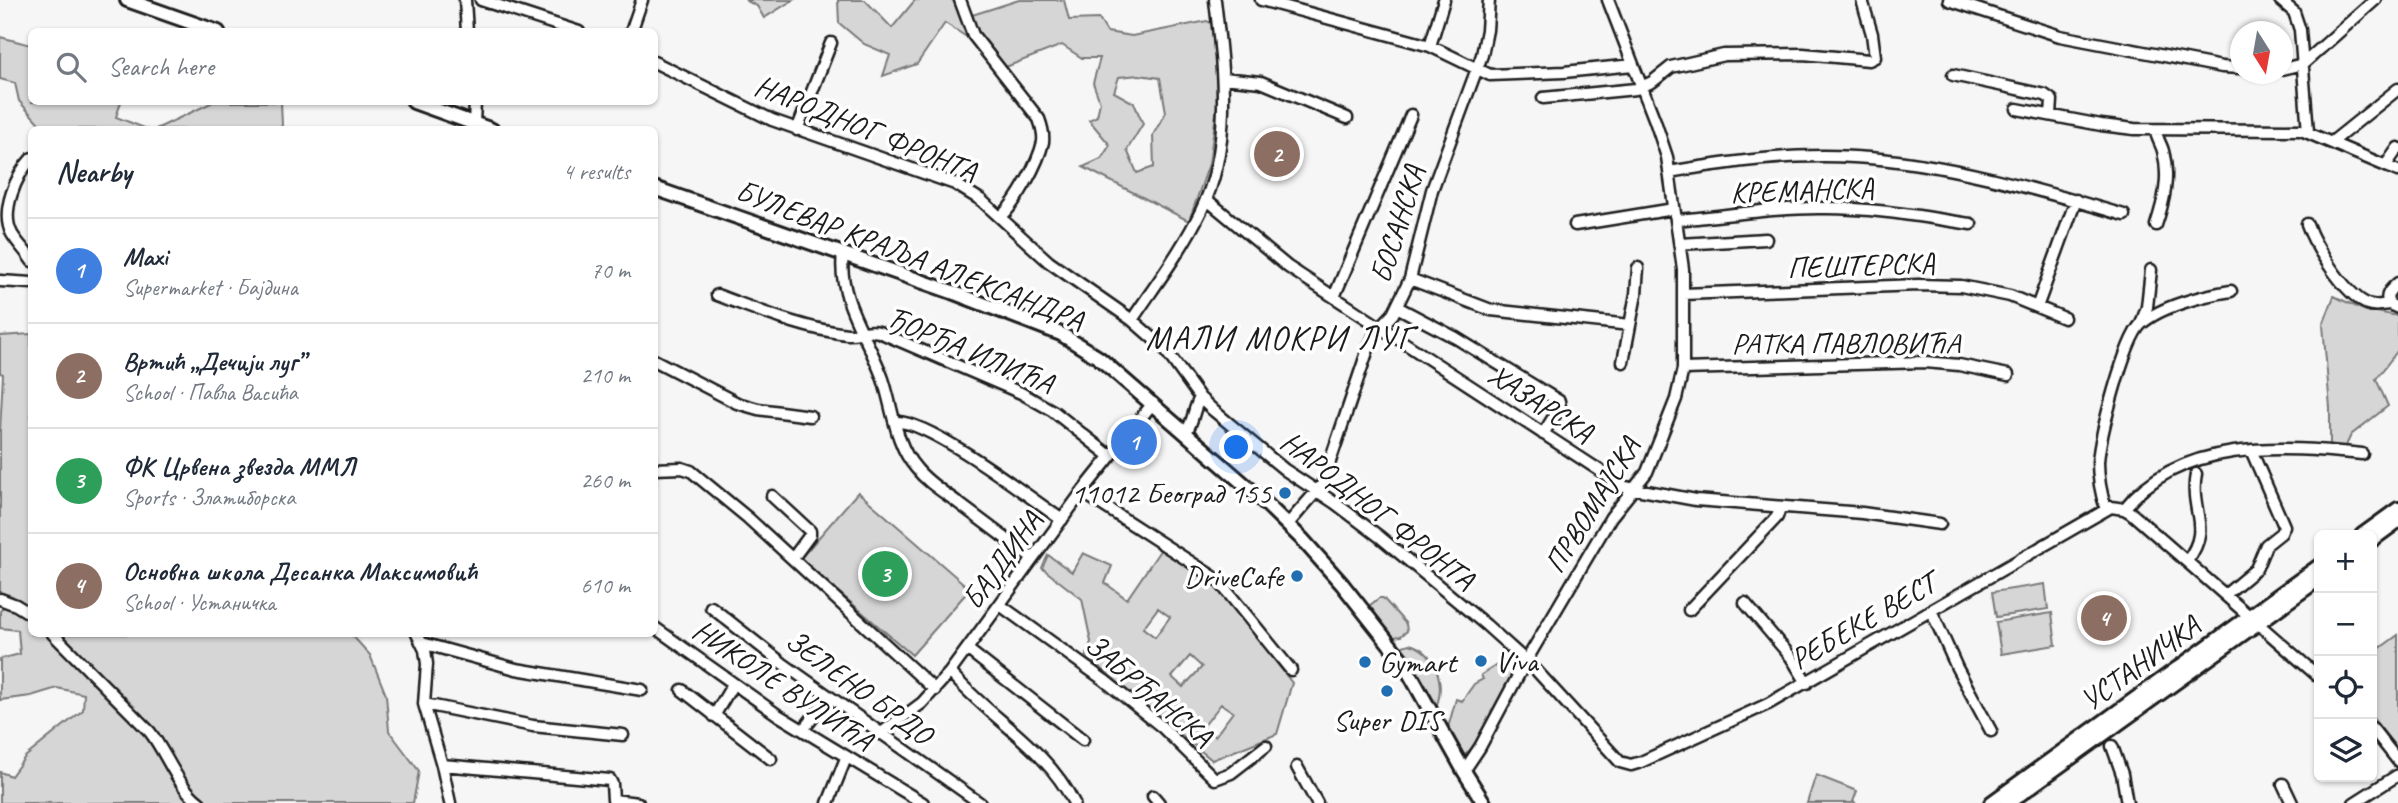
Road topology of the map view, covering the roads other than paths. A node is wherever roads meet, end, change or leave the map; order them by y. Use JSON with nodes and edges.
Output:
{"nodes":[{"id":1,"x":127,"y":0,"type":"edge"},
{"id":2,"x":465,"y":0,"type":"edge"},
{"id":3,"x":481,"y":0,"type":"edge"},
{"id":4,"x":642,"y":0,"type":"edge"},
{"id":5,"x":1215,"y":0,"type":"edge"},
{"id":6,"x":1261,"y":0,"type":"edge"},
{"id":7,"x":1444,"y":0,"type":"edge"},
{"id":8,"x":1489,"y":0,"type":"edge"},
{"id":9,"x":1608,"y":0,"type":"edge"},
{"id":10,"x":1862,"y":0,"type":"edge"},
{"id":11,"x":2280,"y":0,"type":"edge"},
{"id":12,"x":2375,"y":0,"type":"edge"},
{"id":13,"x":958,"y":1,"type":"edge"},
{"id":14,"x":1954,"y":1,"type":"edge"},
{"id":15,"x":207,"y":28,"type":"edge"},
{"id":16,"x":467,"y":28,"type":"edge"},
{"id":17,"x":567,"y":28,"type":"edge"},
{"id":18,"x":632,"y":28,"type":"edge"},
{"id":19,"x":831,"y":43,"type":"dead end"},
{"id":20,"x":1430,"y":46,"type":"junction"},
{"id":21,"x":658,"y":64,"type":"edge"},
{"id":22,"x":2303,"y":64,"type":"junction"},
{"id":23,"x":1633,"y":65,"type":"junction"},
{"id":24,"x":2293,"y":66,"type":"edge"},
{"id":25,"x":2230,"y":67,"type":"edge"},
{"id":26,"x":1477,"y":70,"type":"junction"},
{"id":27,"x":1952,"y":75,"type":"dead end"},
{"id":28,"x":1223,"y":78,"type":"junction"},
{"id":29,"x":1642,"y":86,"type":"junction"},
{"id":30,"x":2398,"y":89,"type":"edge"},
{"id":31,"x":1543,"y":98,"type":"dead end"},
{"id":32,"x":423,"y":105,"type":"edge"},
{"id":33,"x":475,"y":105,"type":"edge"},
{"id":34,"x":2017,"y":109,"type":"dead end"},
{"id":35,"x":1411,"y":115,"type":"dead end"},
{"id":36,"x":2051,"y":115,"type":"junction"},
{"id":37,"x":1347,"y":118,"type":"dead end"},
{"id":38,"x":474,"y":123,"type":"junction"},
{"id":39,"x":482,"y":126,"type":"edge"},
{"id":40,"x":797,"y":130,"type":"junction"},
{"id":41,"x":2156,"y":130,"type":"junction"},
{"id":42,"x":2308,"y":132,"type":"junction"},
{"id":43,"x":2332,"y":142,"type":"junction"},
{"id":44,"x":2398,"y":148,"type":"edge"},
{"id":45,"x":28,"y":164,"type":"edge"},
{"id":46,"x":2386,"y":165,"type":"junction"},
{"id":47,"x":2398,"y":171,"type":"edge"},
{"id":48,"x":1668,"y":172,"type":"junction"},
{"id":49,"x":658,"y":189,"type":"edge"},
{"id":50,"x":1206,"y":200,"type":"junction"},
{"id":51,"x":2076,"y":200,"type":"junction"},
{"id":52,"x":1674,"y":209,"type":"junction"},
{"id":53,"x":2124,"y":215,"type":"dead end"},
{"id":54,"x":1001,"y":217,"type":"junction"},
{"id":55,"x":1676,"y":220,"type":"junction"},
{"id":56,"x":1971,"y":224,"type":"dead end"},
{"id":57,"x":2307,"y":224,"type":"dead end"},
{"id":58,"x":1575,"y":225,"type":"dead end"},
{"id":59,"x":2156,"y":225,"type":"dead end"},
{"id":60,"x":1766,"y":239,"type":"dead end"},
{"id":61,"x":1680,"y":244,"type":"junction"},
{"id":62,"x":27,"y":247,"type":"edge"},
{"id":63,"x":843,"y":254,"type":"junction"},
{"id":64,"x":1638,"y":268,"type":"dead end"},
{"id":65,"x":2151,"y":270,"type":"dead end"},
{"id":66,"x":1410,"y":279,"type":"junction"},
{"id":67,"x":0,"y":281,"type":"edge"},
{"id":68,"x":28,"y":283,"type":"edge"},
{"id":69,"x":2398,"y":283,"type":"edge"},
{"id":70,"x":2231,"y":291,"type":"dead end"},
{"id":71,"x":1684,"y":294,"type":"junction"},
{"id":72,"x":717,"y":295,"type":"dead end"},
{"id":73,"x":1334,"y":298,"type":"junction"},
{"id":74,"x":2393,"y":306,"type":"edge"},
{"id":75,"x":1396,"y":307,"type":"junction"},
{"id":76,"x":2037,"y":307,"type":"junction"},
{"id":77,"x":2064,"y":318,"type":"dead end"},
{"id":78,"x":1132,"y":320,"type":"junction"},
{"id":79,"x":1630,"y":325,"type":"junction"},
{"id":80,"x":2141,"y":325,"type":"junction"},
{"id":81,"x":1381,"y":326,"type":"junction"},
{"id":82,"x":861,"y":332,"type":"junction"},
{"id":83,"x":658,"y":362,"type":"edge"},
{"id":84,"x":1622,"y":362,"type":"dead end"},
{"id":85,"x":1683,"y":369,"type":"junction"},
{"id":86,"x":2008,"y":375,"type":"dead end"},
{"id":87,"x":1200,"y":398,"type":"junction"},
{"id":88,"x":1153,"y":403,"type":"junction"},
{"id":89,"x":810,"y":416,"type":"dead end"},
{"id":90,"x":896,"y":422,"type":"junction"},
{"id":91,"x":1186,"y":432,"type":"junction"},
{"id":92,"x":1543,"y":434,"type":"junction"},
{"id":93,"x":2251,"y":450,"type":"junction"},
{"id":94,"x":2362,"y":454,"type":"dead end"},
{"id":95,"x":1110,"y":456,"type":"junction"},
{"id":96,"x":658,"y":469,"type":"edge"},
{"id":97,"x":2196,"y":474,"type":"dead end"},
{"id":98,"x":1634,"y":489,"type":"junction"},
{"id":99,"x":1318,"y":491,"type":"junction"},
{"id":100,"x":1082,"y":492,"type":"junction"},
{"id":101,"x":772,"y":496,"type":"dead end"},
{"id":102,"x":1780,"y":508,"type":"junction"},
{"id":103,"x":2106,"y":509,"type":"junction"},
{"id":104,"x":2124,"y":509,"type":"junction"},
{"id":105,"x":2398,"y":509,"type":"edge"},
{"id":106,"x":1062,"y":520,"type":"junction"},
{"id":107,"x":2398,"y":521,"type":"edge"},
{"id":108,"x":1288,"y":524,"type":"junction"},
{"id":109,"x":1940,"y":524,"type":"dead end"},
{"id":110,"x":2369,"y":530,"type":"edge"},
{"id":111,"x":2377,"y":536,"type":"edge"},
{"id":112,"x":793,"y":558,"type":"junction"},
{"id":113,"x":1033,"y":559,"type":"junction"},
{"id":114,"x":2187,"y":561,"type":"junction"},
{"id":115,"x":2314,"y":570,"type":"edge"},
{"id":116,"x":2314,"y":582,"type":"edge"},
{"id":117,"x":2225,"y":595,"type":"junction"},
{"id":118,"x":0,"y":599,"type":"edge"},
{"id":119,"x":1745,"y":603,"type":"dead end"},
{"id":120,"x":1000,"y":605,"type":"junction"},
{"id":121,"x":711,"y":607,"type":"dead end"},
{"id":122,"x":1689,"y":610,"type":"dead end"},
{"id":123,"x":1931,"y":610,"type":"junction"},
{"id":124,"x":28,"y":612,"type":"edge"},
{"id":125,"x":2255,"y":619,"type":"junction"},
{"id":126,"x":658,"y":630,"type":"edge"},
{"id":127,"x":56,"y":637,"type":"edge"},
{"id":128,"x":420,"y":638,"type":"edge"},
{"id":129,"x":967,"y":649,"type":"junction"},
{"id":130,"x":1526,"y":661,"type":"junction"},
{"id":131,"x":1292,"y":670,"type":"dead end"},
{"id":132,"x":950,"y":672,"type":"junction"},
{"id":133,"x":2314,"y":672,"type":"edge"},
{"id":134,"x":1807,"y":683,"type":"junction"},
{"id":135,"x":733,"y":684,"type":"junction"},
{"id":136,"x":642,"y":690,"type":"dead end"},
{"id":137,"x":682,"y":690,"type":"dead end"},
{"id":138,"x":935,"y":690,"type":"junction"},
{"id":139,"x":828,"y":697,"type":"junction"},
{"id":140,"x":424,"y":704,"type":"junction"},
{"id":141,"x":714,"y":716,"type":"junction"},
{"id":142,"x":803,"y":730,"type":"junction"},
{"id":143,"x":1991,"y":731,"type":"dead end"},
{"id":144,"x":880,"y":734,"type":"junction"},
{"id":145,"x":2377,"y":734,"type":"edge"},
{"id":146,"x":623,"y":735,"type":"dead end"},
{"id":147,"x":1083,"y":740,"type":"dead end"},
{"id":148,"x":1266,"y":746,"type":"dead end"},
{"id":149,"x":2112,"y":746,"type":"dead end"},
{"id":150,"x":846,"y":758,"type":"junction"},
{"id":151,"x":771,"y":759,"type":"dead end"},
{"id":152,"x":2398,"y":761,"type":"edge"},
{"id":153,"x":1620,"y":762,"type":"joint"},
{"id":154,"x":442,"y":765,"type":"junction"},
{"id":155,"x":1297,"y":767,"type":"dead end"},
{"id":156,"x":1464,"y":771,"type":"junction"},
{"id":157,"x":2398,"y":775,"type":"edge"},
{"id":158,"x":2283,"y":784,"type":"dead end"},
{"id":159,"x":917,"y":802,"type":"edge"},
{"id":160,"x":200,"y":803,"type":"edge"},
{"id":161,"x":450,"y":803,"type":"edge"},
{"id":162,"x":638,"y":803,"type":"edge"},
{"id":163,"x":828,"y":803,"type":"edge"},
{"id":164,"x":980,"y":803,"type":"edge"},
{"id":165,"x":1074,"y":803,"type":"edge"},
{"id":166,"x":1317,"y":803,"type":"edge"},
{"id":167,"x":1484,"y":803,"type":"edge"},
{"id":168,"x":1992,"y":803,"type":"edge"},
{"id":169,"x":2008,"y":803,"type":"edge"},
{"id":170,"x":2127,"y":803,"type":"edge"},
{"id":171,"x":2292,"y":803,"type":"edge"},
{"id":172,"x":2354,"y":803,"type":"edge"}],
"edges":[{"from":1,"to":15,"type":"main road"},
{"from":2,"to":16,"type":"street"},
{"from":3,"to":17,"type":"street"},
{"from":4,"to":18,"type":"street"},
{"from":5,"to":28,"type":"street"},
{"from":6,"to":20,"type":"street"},
{"from":7,"to":20,"type":"street"},
{"from":8,"to":26,"type":"street","name":"БОСАНСКА"},
{"from":9,"to":23,"type":"street","name":"ПРВОМАЈСКА"},
{"from":10,"to":29,"type":"street"},
{"from":11,"to":22,"type":"street"},
{"from":12,"to":22,"type":"street"},
{"from":13,"to":54,"type":"street"},
{"from":14,"to":25,"type":"street"},
{"from":19,"to":40,"type":"street"},
{"from":20,"to":26,"type":"street"},
{"from":21,"to":40,"type":"street","name":"НАРОДНОГ ФРОНТА"},
{"from":22,"to":24,"type":"street"},
{"from":22,"to":42,"type":"street"},
{"from":23,"to":26,"type":"street"},
{"from":23,"to":29,"type":"street","name":"ПРВОМАЈСКА"},
{"from":26,"to":66,"type":"street","name":"БОСАНСКА"},
{"from":27,"to":36,"type":"street"},
{"from":28,"to":37,"type":"street"},
{"from":28,"to":50,"type":"street"},
{"from":29,"to":31,"type":"street"},
{"from":29,"to":48,"type":"street","name":"ПРВОМАЈСКА"},
{"from":30,"to":43,"type":"street"},
{"from":32,"to":38,"type":"main road"},
{"from":33,"to":38,"type":"street"},
{"from":34,"to":36,"type":"street"},
{"from":35,"to":73,"type":"street"},
{"from":36,"to":41,"type":"street"},
{"from":38,"to":39,"type":"main road"},
{"from":40,"to":54,"type":"street","name":"НАРОДНОГ ФРОНТА"},
{"from":41,"to":42,"type":"street"},
{"from":41,"to":59,"type":"street"},
{"from":42,"to":43,"type":"street"},
{"from":43,"to":46,"type":"street"},
{"from":44,"to":46,"type":"street"},
{"from":45,"to":62,"type":"street"},
{"from":46,"to":47,"type":"street"},
{"from":48,"to":51,"type":"street"},
{"from":48,"to":52,"type":"street","name":"ПРВОМАЈСКА"},
{"from":49,"to":63,"type":"main road","name":"БУЛЕВАР КРАЉА АЛЕКСАНДРА"},
{"from":50,"to":73,"type":"street","name":"ХАЗАРСКА"},
{"from":50,"to":78,"type":"street"},
{"from":51,"to":53,"type":"street"},
{"from":51,"to":76,"type":"street"},
{"from":52,"to":55,"type":"street","name":"ПРВОМАЈСКА"},
{"from":52,"to":58,"type":"street"},
{"from":54,"to":78,"type":"street","name":"НАРОДНОГ ФРОНТА"},
{"from":55,"to":56,"type":"street","name":"КРЕМАНСКА"},
{"from":55,"to":61,"type":"street","name":"ПРВОМАЈСКА"},
{"from":57,"to":74,"type":"street"},
{"from":60,"to":61,"type":"street"},
{"from":61,"to":71,"type":"street","name":"ПРВОМАЈСКА"},
{"from":63,"to":82,"type":"street"},
{"from":63,"to":88,"type":"main road","name":"БУЛЕВАР КРАЉА АЛЕКСАНДРА"},
{"from":64,"to":79,"type":"street"},
{"from":65,"to":80,"type":"street"},
{"from":66,"to":75,"type":"street","name":"БОСАНСКА"},
{"from":66,"to":79,"type":"street"},
{"from":67,"to":68,"type":"street"},
{"from":69,"to":74,"type":"street"},
{"from":70,"to":80,"type":"street"},
{"from":71,"to":76,"type":"street","name":"ПЕШТЕРСКА"},
{"from":71,"to":85,"type":"street","name":"ПРВОМАЈСКА"},
{"from":72,"to":82,"type":"street","name":"ЂОРЂА ИЛИЋА"},
{"from":73,"to":81,"type":"street","name":"ХАЗАРСКА"},
{"from":75,"to":81,"type":"street","name":"БОСАНСКА"},
{"from":75,"to":92,"type":"street"},
{"from":76,"to":77,"type":"street","name":"ПЕШТЕРСКА"},
{"from":78,"to":87,"type":"street","name":"НАРОДНОГ ФРОНТА"},
{"from":79,"to":84,"type":"street"},
{"from":80,"to":103,"type":"street"},
{"from":81,"to":92,"type":"street","name":"ХАЗАРСКА"},
{"from":81,"to":99,"type":"street","name":"БОСАНСКА"},
{"from":82,"to":90,"type":"street"},
{"from":82,"to":95,"type":"street","name":"ЂОРЂА ИЛИЋА"},
{"from":83,"to":89,"type":"street"},
{"from":85,"to":86,"type":"street","name":"РАТКА ПАВЛОВИЋА"},
{"from":85,"to":98,"type":"street","name":"ПРВОМАЈСКА"},
{"from":87,"to":91,"type":"street"},
{"from":87,"to":99,"type":"street","name":"НАРОДНОГ ФРОНТА"},
{"from":88,"to":91,"type":"main road","name":"БУЛЕВАР КРАЉА АЛЕКСАНДРА"},
{"from":88,"to":95,"type":"street","name":"БАЈДИНА"},
{"from":90,"to":106,"type":"street"},
{"from":90,"to":113,"type":"street"},
{"from":91,"to":108,"type":"main road","name":"БУЛЕВАР КРАЉА АЛЕКСАНДРА"},
{"from":92,"to":98,"type":"street","name":"ХАЗАРСКА"},
{"from":93,"to":94,"type":"street"},
{"from":93,"to":104,"type":"street"},
{"from":93,"to":117,"type":"street"},
{"from":95,"to":100,"type":"street","name":"БАЈДИНА"},
{"from":96,"to":112,"type":"street"},
{"from":97,"to":114,"type":"street"},
{"from":98,"to":102,"type":"street","name":"ХАЗАРСКА"},
{"from":98,"to":130,"type":"street","name":"ПРВОМАЈСКА"},
{"from":99,"to":108,"type":"street","name":"БОСАНСКА"},
{"from":99,"to":130,"type":"street","name":"НАРОДНОГ ФРОНТА"},
{"from":100,"to":106,"type":"street","name":"БАЈДИНА"},
{"from":100,"to":131,"type":"street"},
{"from":101,"to":112,"type":"street"},
{"from":102,"to":109,"type":"street","name":"ХАЗАРСКА"},
{"from":102,"to":122,"type":"street"},
{"from":103,"to":104,"type":"street","name":"РЕБЕКЕ ВЕСТ"},
{"from":103,"to":123,"type":"street","name":"РЕБЕКЕ ВЕСТ"},
{"from":104,"to":114,"type":"street"},
{"from":105,"to":110,"type":"main road"},
{"from":106,"to":113,"type":"street","name":"БАЈДИНА"},
{"from":107,"to":111,"type":"main road"},
{"from":108,"to":156,"type":"main road","name":"БУЛЕВАР КРАЉА АЛЕКСАНДРА"},
{"from":112,"to":138,"type":"street"},
{"from":113,"to":120,"type":"street","name":"БАЈДИНА"},
{"from":114,"to":117,"type":"street"},
{"from":115,"to":125,"type":"main road","name":"УСТАНИЧКА"},
{"from":116,"to":125,"type":"main road","name":"УСТАНИЧКА"},
{"from":117,"to":125,"type":"street"},
{"from":118,"to":124,"type":"street"},
{"from":119,"to":134,"type":"street"},
{"from":120,"to":129,"type":"street","name":"БАЈДИНА"},
{"from":120,"to":148,"type":"street","name":"ЗАБРЂАНСКА"},
{"from":121,"to":139,"type":"street","name":"ЗЕЛЕНО БРДО"},
{"from":123,"to":134,"type":"street","name":"РЕБЕКЕ ВЕСТ"},
{"from":123,"to":143,"type":"street"},
{"from":125,"to":133,"type":"street"},
{"from":125,"to":168,"type":"main road","name":"УСТАНИЧКА"},
{"from":125,"to":169,"type":"main road","name":"УСТАНИЧКА"},
{"from":126,"to":135,"type":"street","name":"НИКОЛЕ ВУЛИЋА"},
{"from":127,"to":160,"type":"street"},
{"from":128,"to":136,"type":"street"},
{"from":128,"to":140,"type":"street"},
{"from":129,"to":132,"type":"street","name":"БАЈДИНА"},
{"from":129,"to":147,"type":"street"},
{"from":130,"to":153,"type":"street","name":"НАРОДНОГ ФРОНТА"},
{"from":130,"to":156,"type":"street","name":"ПРВОМАЈСКА"},
{"from":132,"to":138,"type":"street","name":"БАЈДИНА"},
{"from":132,"to":165,"type":"street"},
{"from":134,"to":153,"type":"street","name":"РЕБЕКЕ ВЕСТ"},
{"from":135,"to":141,"type":"street"},
{"from":135,"to":142,"type":"street","name":"НИКОЛЕ ВУЛИЋА"},
{"from":137,"to":141,"type":"street"},
{"from":138,"to":144,"type":"street","name":"БАЈДИНА"},
{"from":139,"to":142,"type":"street"},
{"from":139,"to":144,"type":"street","name":"ЗЕЛЕНО БРДО"},
{"from":140,"to":146,"type":"street"},
{"from":140,"to":154,"type":"street"},
{"from":141,"to":151,"type":"street"},
{"from":142,"to":150,"type":"street","name":"НИКОЛЕ ВУЛИЋА"},
{"from":144,"to":164,"type":"street","name":"ЗЕЛЕНО БРДО"},
{"from":145,"to":152,"type":"street"},
{"from":149,"to":170,"type":"street"},
{"from":150,"to":159,"type":"street","name":"НИКОЛЕ ВУЛИЋА"},
{"from":150,"to":163,"type":"street"},
{"from":154,"to":161,"type":"street"},
{"from":154,"to":162,"type":"street"},
{"from":155,"to":166,"type":"street"},
{"from":156,"to":167,"type":"main road","name":"БУЛЕВАР КРАЉА АЛЕКСАНДРА"},
{"from":157,"to":172,"type":"street"},
{"from":158,"to":171,"type":"street"}]}
